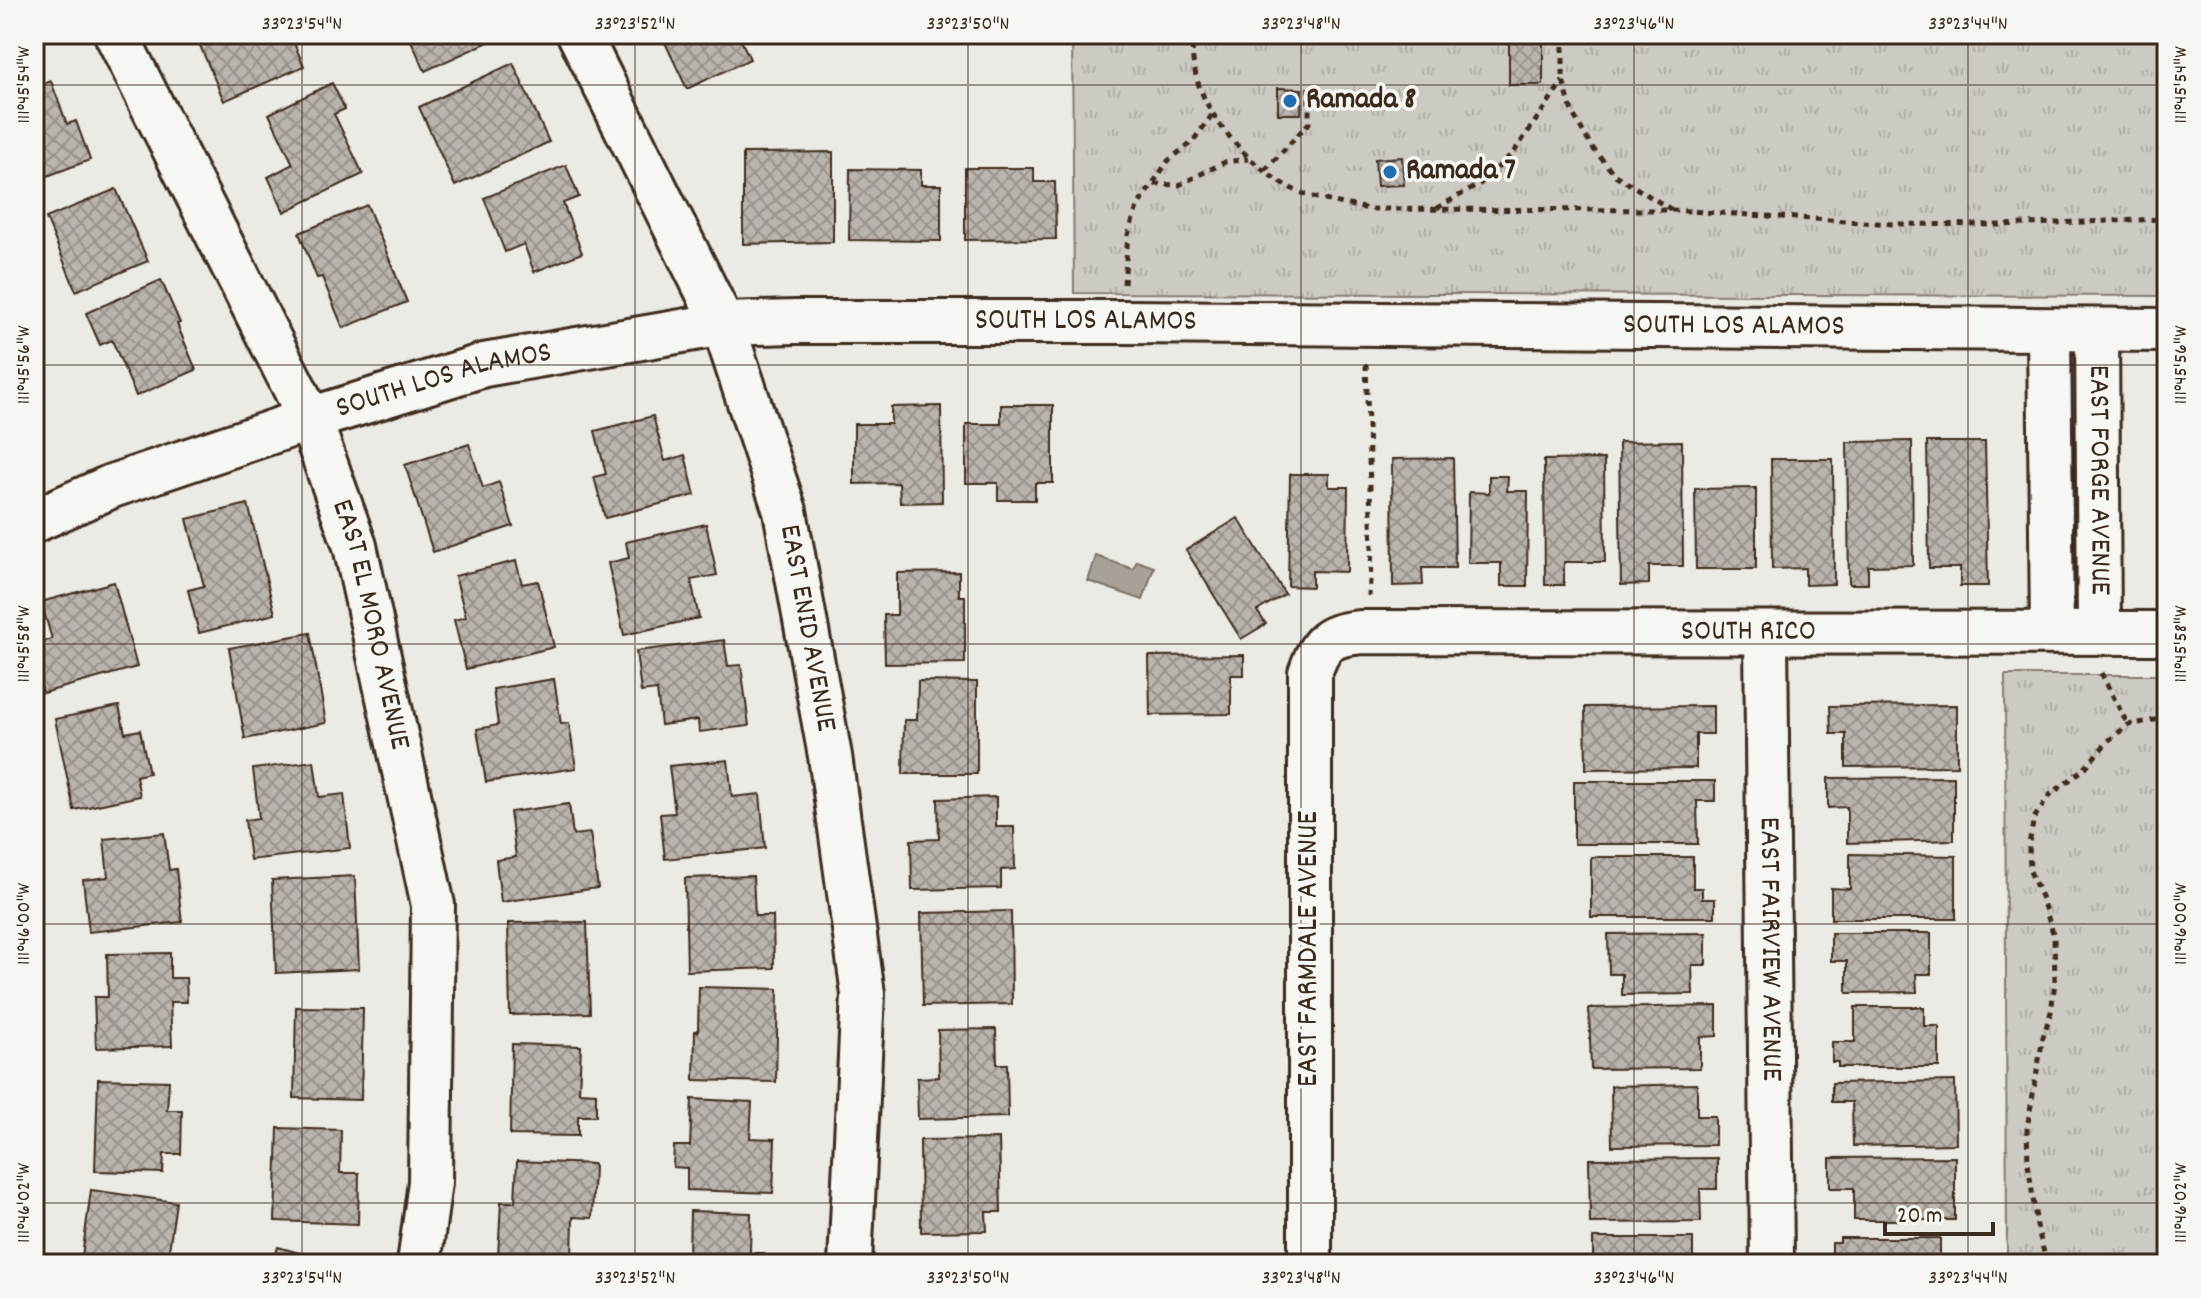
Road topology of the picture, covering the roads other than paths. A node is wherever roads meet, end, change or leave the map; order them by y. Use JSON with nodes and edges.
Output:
{"nodes":[{"id":1,"x":116,"y":34,"type":"edge"},
{"id":2,"x":579,"y":34,"type":"edge"},
{"id":3,"x":723,"y":324,"type":"junction"},
{"id":4,"x":2049,"y":330,"type":"junction"},
{"id":5,"x":2097,"y":330,"type":"junction"},
{"id":6,"x":2167,"y":330,"type":"edge"},
{"id":7,"x":310,"y":419,"type":"junction"},
{"id":8,"x":34,"y":521,"type":"edge"},
{"id":9,"x":2075,"y":632,"type":"junction"},
{"id":10,"x":1766,"y":633,"type":"junction"},
{"id":11,"x":2167,"y":633,"type":"edge"},
{"id":12,"x":1329,"y":639,"type":"joint"},
{"id":13,"x":419,"y":1264,"type":"edge"},
{"id":14,"x":850,"y":1264,"type":"edge"},
{"id":15,"x":1310,"y":1264,"type":"edge"},
{"id":16,"x":1772,"y":1264,"type":"edge"}],
"edges":[{"from":1,"to":7,"type":"street","name":"EAST EL MORO AVENUE"},
{"from":2,"to":3,"type":"street","name":"EAST ENID AVENUE"},
{"from":3,"to":4,"type":"street","name":"SOUTH LOS ALAMOS"},
{"from":3,"to":7,"type":"street","name":"SOUTH LOS ALAMOS"},
{"from":3,"to":14,"type":"street","name":"EAST ENID AVENUE"},
{"from":4,"to":5,"type":"street","name":"SOUTH LOS ALAMOS"},
{"from":4,"to":9,"type":"street","name":"EAST FORGE AVENUE"},
{"from":5,"to":6,"type":"street","name":"SOUTH LOS ALAMOS"},
{"from":5,"to":9,"type":"street","name":"EAST FORGE AVENUE"},
{"from":7,"to":8,"type":"street","name":"SOUTH LOS ALAMOS"},
{"from":7,"to":13,"type":"street","name":"EAST EL MORO AVENUE"},
{"from":9,"to":10,"type":"street","name":"SOUTH RICO"},
{"from":9,"to":11,"type":"street","name":"SOUTH RICO"},
{"from":10,"to":12,"type":"street","name":"SOUTH RICO"},
{"from":10,"to":16,"type":"street","name":"EAST FAIRVIEW AVENUE"},
{"from":12,"to":15,"type":"street","name":"EAST FARMDALE AVENUE"}]}
